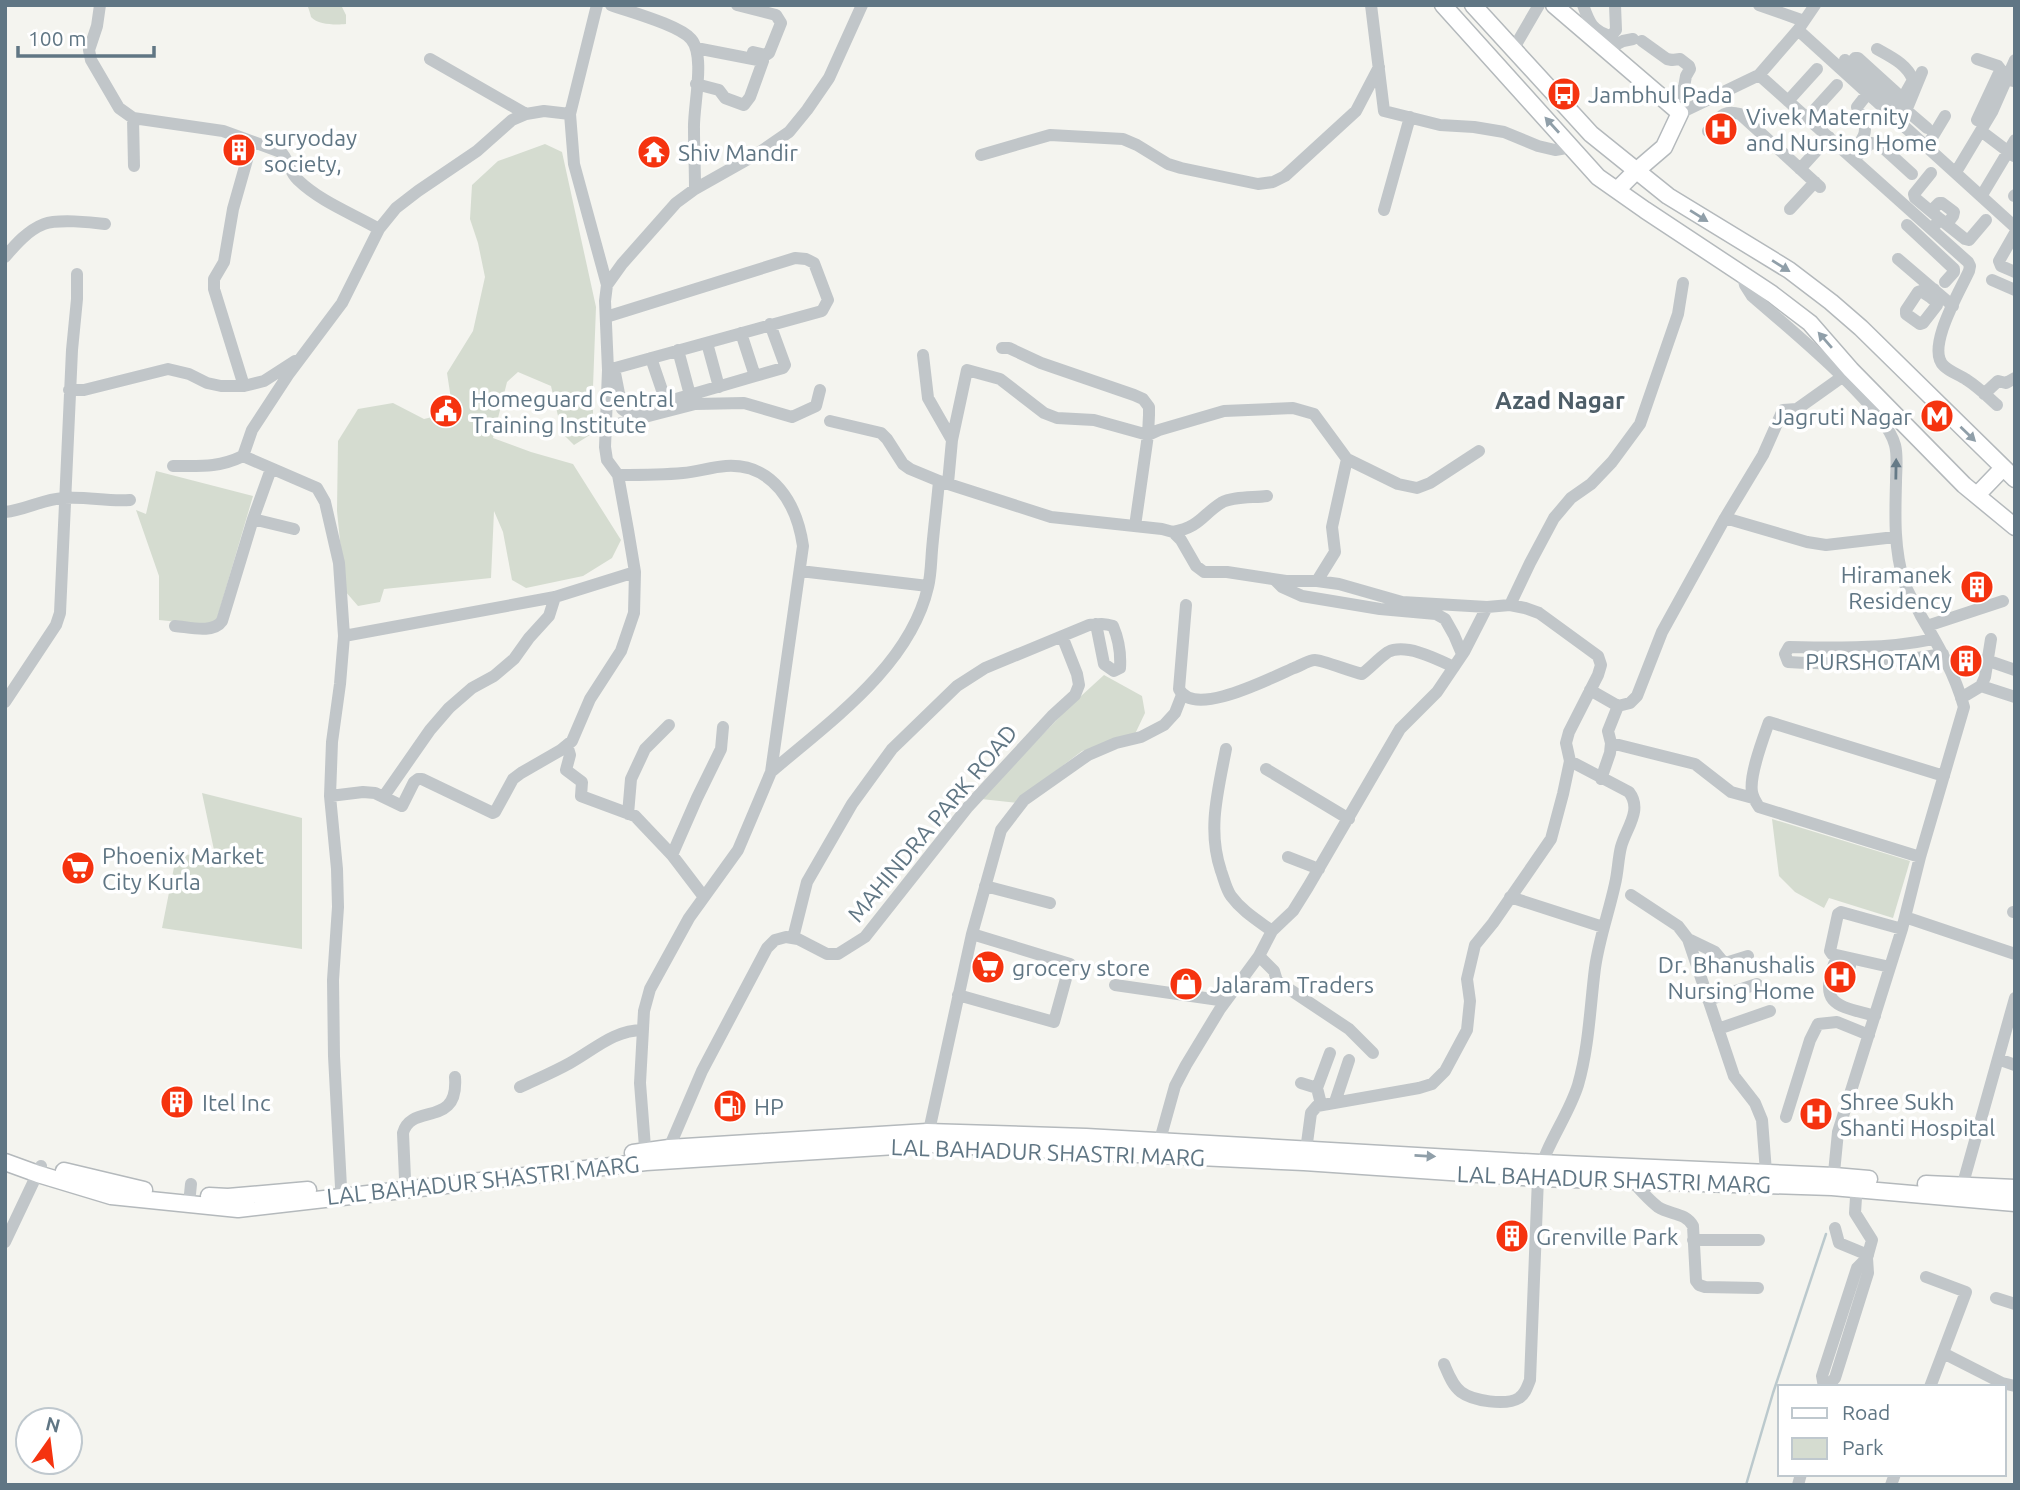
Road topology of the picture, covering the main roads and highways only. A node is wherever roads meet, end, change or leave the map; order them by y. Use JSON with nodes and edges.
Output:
{"nodes":[{"id":1,"x":1443,"y":5,"type":"edge"},
{"id":2,"x":1473,"y":5,"type":"edge"},
{"id":3,"x":1554,"y":5,"type":"edge"},
{"id":4,"x":1636,"y":171,"type":"junction"},
{"id":5,"x":1618,"y":190,"type":"junction"},
{"id":6,"x":1660,"y":190,"type":"junction"},
{"id":7,"x":1646,"y":211,"type":"junction"},
{"id":8,"x":2003,"y":468,"type":"junction"},
{"id":9,"x":2015,"y":479,"type":"edge"},
{"id":10,"x":1977,"y":495,"type":"junction"},
{"id":11,"x":2015,"y":527,"type":"edge"},
{"id":12,"x":788,"y":1147,"type":"junction"},
{"id":13,"x":5,"y":1152,"type":"edge"},
{"id":14,"x":646,"y":1156,"type":"junction"},
{"id":15,"x":5,"y":1162,"type":"edge"},
{"id":16,"x":39,"y":1170,"type":"junction"},
{"id":17,"x":1539,"y":1171,"type":"junction"},
{"id":18,"x":1833,"y":1181,"type":"junction"},
{"id":19,"x":1857,"y":1183,"type":"junction"},
{"id":20,"x":2015,"y":1188,"type":"edge"},
{"id":21,"x":342,"y":1191,"type":"junction"},
{"id":22,"x":237,"y":1202,"type":"junction"},
{"id":23,"x":2015,"y":1203,"type":"edge"}],
"edges":[{"from":5,"to":1,"type":"main road","one_way":true},
{"from":2,"to":4,"type":"main road"},
{"from":3,"to":4,"type":"main road"},
{"from":4,"to":5,"type":"main road"},
{"from":4,"to":6,"type":"main road"},
{"from":5,"to":7,"type":"main road"},
{"from":6,"to":7,"type":"main road"},
{"from":6,"to":8,"type":"main road","one_way":true},
{"from":10,"to":7,"type":"main road","one_way":true},
{"from":8,"to":9,"type":"main road"},
{"from":8,"to":10,"type":"main road"},
{"from":10,"to":11,"type":"main road"},
{"from":12,"to":14,"type":"main road","name":"LAL BAHADUR SHASTRI MARG"},
{"from":12,"to":14,"type":"main road","name":"LAL BAHADUR SHASTRI MARG"},
{"from":12,"to":17,"type":"main road","name":"LAL BAHADUR SHASTRI MARG"},
{"from":13,"to":16,"type":"main road","name":"LAL BAHADUR SHASTRI MARG"},
{"from":14,"to":21,"type":"main road","name":"LAL BAHADUR SHASTRI MARG"},
{"from":14,"to":21,"type":"main road","name":"LAL BAHADUR SHASTRI MARG"},
{"from":15,"to":16,"type":"main road","name":"LAL BAHADUR SHASTRI MARG"},
{"from":16,"to":22,"type":"main road","name":"LAL BAHADUR SHASTRI MARG"},
{"from":16,"to":22,"type":"main road","name":"LAL BAHADUR SHASTRI MARG"},
{"from":17,"to":18,"type":"main road","name":"LAL BAHADUR SHASTRI MARG"},
{"from":17,"to":18,"type":"main road","name":"LAL BAHADUR SHASTRI MARG"},
{"from":18,"to":19,"type":"main road","name":"LAL BAHADUR SHASTRI MARG"},
{"from":19,"to":20,"type":"main road","name":"LAL BAHADUR SHASTRI MARG"},
{"from":19,"to":23,"type":"main road","name":"LAL BAHADUR SHASTRI MARG"},
{"from":21,"to":22,"type":"main road","name":"LAL BAHADUR SHASTRI MARG"}]}
